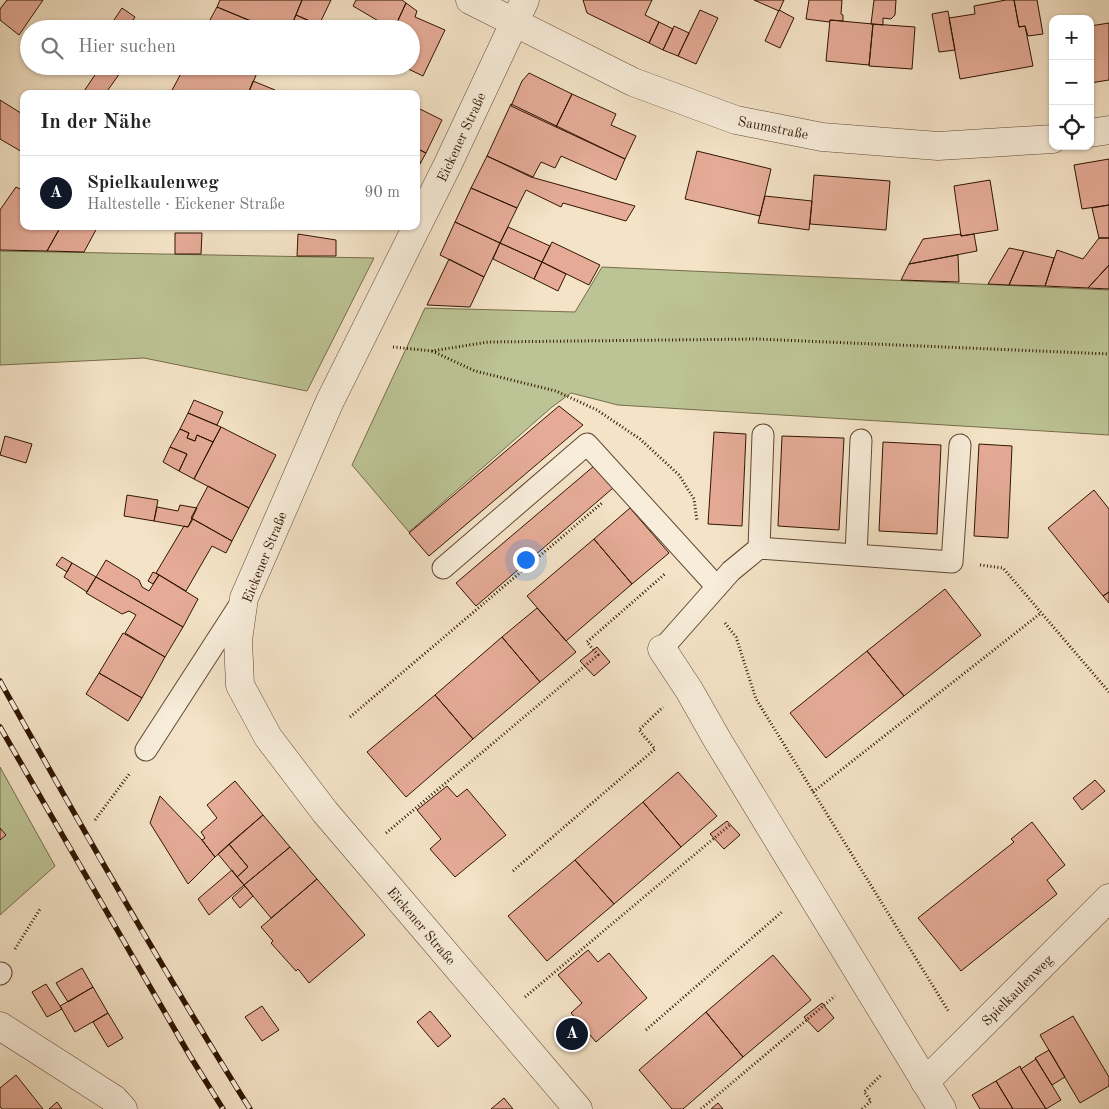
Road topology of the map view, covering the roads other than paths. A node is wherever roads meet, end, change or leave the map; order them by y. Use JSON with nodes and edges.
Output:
{"nodes":[{"id":1,"x":470,"y":0,"type":"edge"},
{"id":2,"x":519,"y":12,"type":"edge"},
{"id":3,"x":1109,"y":130,"type":"edge"},
{"id":4,"x":1094,"y":132,"type":"edge"},
{"id":5,"x":1049,"y":138,"type":"edge"},
{"id":6,"x":420,"y":221,"type":"edge"},
{"id":7,"x":416,"y":230,"type":"edge"},
{"id":8,"x":762,"y":435,"type":"dead end"},
{"id":9,"x":861,"y":440,"type":"dead end"},
{"id":10,"x":960,"y":445,"type":"dead end"},
{"id":11,"x":758,"y":548,"type":"junction"},
{"id":12,"x":856,"y":555,"type":"junction"},
{"id":13,"x":443,"y":568,"type":"dead end"},
{"id":14,"x":711,"y":593,"type":"junction"},
{"id":15,"x":244,"y":598,"type":"junction"},
{"id":16,"x":662,"y":648,"type":"joint"},
{"id":17,"x":146,"y":750,"type":"road end"},
{"id":18,"x":1109,"y":898,"type":"edge"},
{"id":19,"x":0,"y":1026,"type":"edge"},
{"id":20,"x":925,"y":1082,"type":"junction"},
{"id":21,"x":123,"y":1109,"type":"edge"},
{"id":22,"x":578,"y":1109,"type":"edge"},
{"id":23,"x":942,"y":1109,"type":"edge"}],
"edges":[{"from":1,"to":2,"type":"street","name":"Saumstraße"},
{"from":2,"to":5,"type":"street","name":"Saumstraße"},
{"from":2,"to":6,"type":"street","name":"Eickener Straße"},
{"from":3,"to":4,"type":"street"},
{"from":7,"to":15,"type":"street","name":"Eickener Straße"},
{"from":8,"to":11,"type":"lane"},
{"from":9,"to":12,"type":"lane"},
{"from":10,"to":12,"type":"lane"},
{"from":11,"to":12,"type":"lane"},
{"from":11,"to":14,"type":"lane"},
{"from":13,"to":14,"type":"lane"},
{"from":14,"to":16,"type":"lane"},
{"from":15,"to":17,"type":"lane"},
{"from":15,"to":22,"type":"street","name":"Eickener Straße"},
{"from":16,"to":20,"type":"street"},
{"from":18,"to":20,"type":"street","name":"Spielkaulenweg"},
{"from":19,"to":21,"type":"street"},
{"from":20,"to":23,"type":"street"}]}
